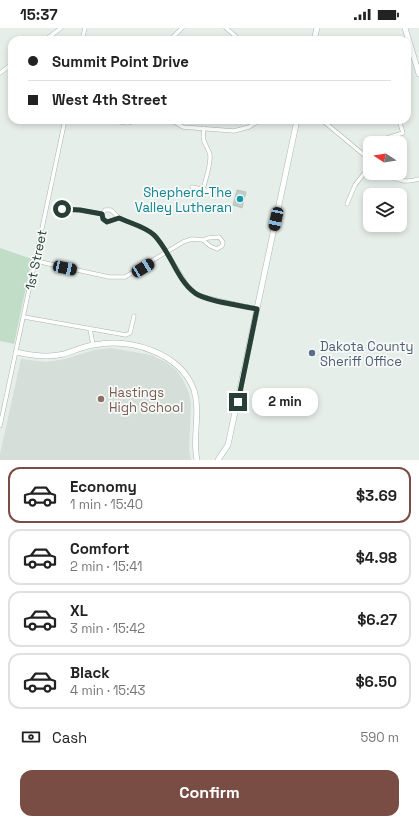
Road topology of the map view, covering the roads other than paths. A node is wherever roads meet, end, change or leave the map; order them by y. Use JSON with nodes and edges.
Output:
{"nodes":[{"id":1,"x":61,"y":28,"type":"edge"},
{"id":2,"x":182,"y":28,"type":"edge"},
{"id":3,"x":226,"y":28,"type":"edge"},
{"id":4,"x":50,"y":36,"type":"edge"},
{"id":5,"x":174,"y":36,"type":"edge"},
{"id":6,"x":235,"y":36,"type":"edge"},
{"id":7,"x":411,"y":48,"type":"edge"},
{"id":8,"x":419,"y":74,"type":"edge"},
{"id":9,"x":64,"y":124,"type":"edge"},
{"id":10,"x":178,"y":124,"type":"edge"},
{"id":11,"x":254,"y":124,"type":"edge"},
{"id":12,"x":296,"y":124,"type":"edge"},
{"id":13,"x":327,"y":124,"type":"edge"},
{"id":14,"x":400,"y":124,"type":"edge"},
{"id":15,"x":204,"y":128,"type":"junction"},
{"id":16,"x":393,"y":136,"type":"edge"},
{"id":17,"x":363,"y":153,"type":"edge"},
{"id":18,"x":363,"y":175,"type":"edge"},
{"id":19,"x":419,"y":179,"type":"edge"},
{"id":20,"x":400,"y":180,"type":"edge"},
{"id":21,"x":192,"y":187,"type":"dead end"},
{"id":22,"x":203,"y":190,"type":"junction"},
{"id":23,"x":214,"y":192,"type":"dead end"},
{"id":24,"x":347,"y":204,"type":"dead end"},
{"id":25,"x":58,"y":210,"type":"dead end"},
{"id":26,"x":102,"y":214,"type":"junction"},
{"id":27,"x":119,"y":218,"type":"junction"},
{"id":28,"x":204,"y":240,"type":"junction"},
{"id":29,"x":167,"y":253,"type":"junction"},
{"id":30,"x":36,"y":261,"type":"junction"},
{"id":31,"x":257,"y":309,"type":"junction"},
{"id":32,"x":24,"y":316,"type":"junction"},
{"id":33,"x":134,"y":316,"type":"dead end"},
{"id":34,"x":90,"y":328,"type":"junction"},
{"id":35,"x":94,"y":345,"type":"junction"},
{"id":36,"x":16,"y":352,"type":"junction"},
{"id":37,"x":0,"y":426,"type":"edge"},
{"id":38,"x":197,"y":460,"type":"edge"},
{"id":39,"x":218,"y":460,"type":"edge"}],
"edges":[{"from":1,"to":4,"type":"street"},
{"from":2,"to":5,"type":"street"},
{"from":3,"to":6,"type":"street"},
{"from":7,"to":8,"type":"street"},
{"from":9,"to":30,"type":"street","name":"1st Street"},
{"from":10,"to":15,"type":"street"},
{"from":11,"to":15,"type":"street"},
{"from":12,"to":31,"type":"street"},
{"from":13,"to":17,"type":"street"},
{"from":14,"to":16,"type":"street"},
{"from":15,"to":22,"type":"street"},
{"from":18,"to":24,"type":"street"},
{"from":19,"to":20,"type":"street"},
{"from":21,"to":22,"type":"street"},
{"from":22,"to":23,"type":"street"},
{"from":25,"to":26,"type":"street"},
{"from":26,"to":27,"type":"street"},
{"from":26,"to":27,"type":"street"},
{"from":27,"to":29,"type":"street"},
{"from":28,"to":28,"type":"street"},
{"from":28,"to":29,"type":"street"},
{"from":29,"to":30,"type":"street"},
{"from":29,"to":31,"type":"street"},
{"from":30,"to":32,"type":"street","name":"1st Street"},
{"from":31,"to":39,"type":"street"},
{"from":32,"to":34,"type":"street"},
{"from":32,"to":36,"type":"street","name":"1st Street"},
{"from":33,"to":34,"type":"street"},
{"from":34,"to":35,"type":"street"},
{"from":35,"to":36,"type":"street"},
{"from":35,"to":38,"type":"street"},
{"from":36,"to":37,"type":"street","name":"1st Street"}]}
